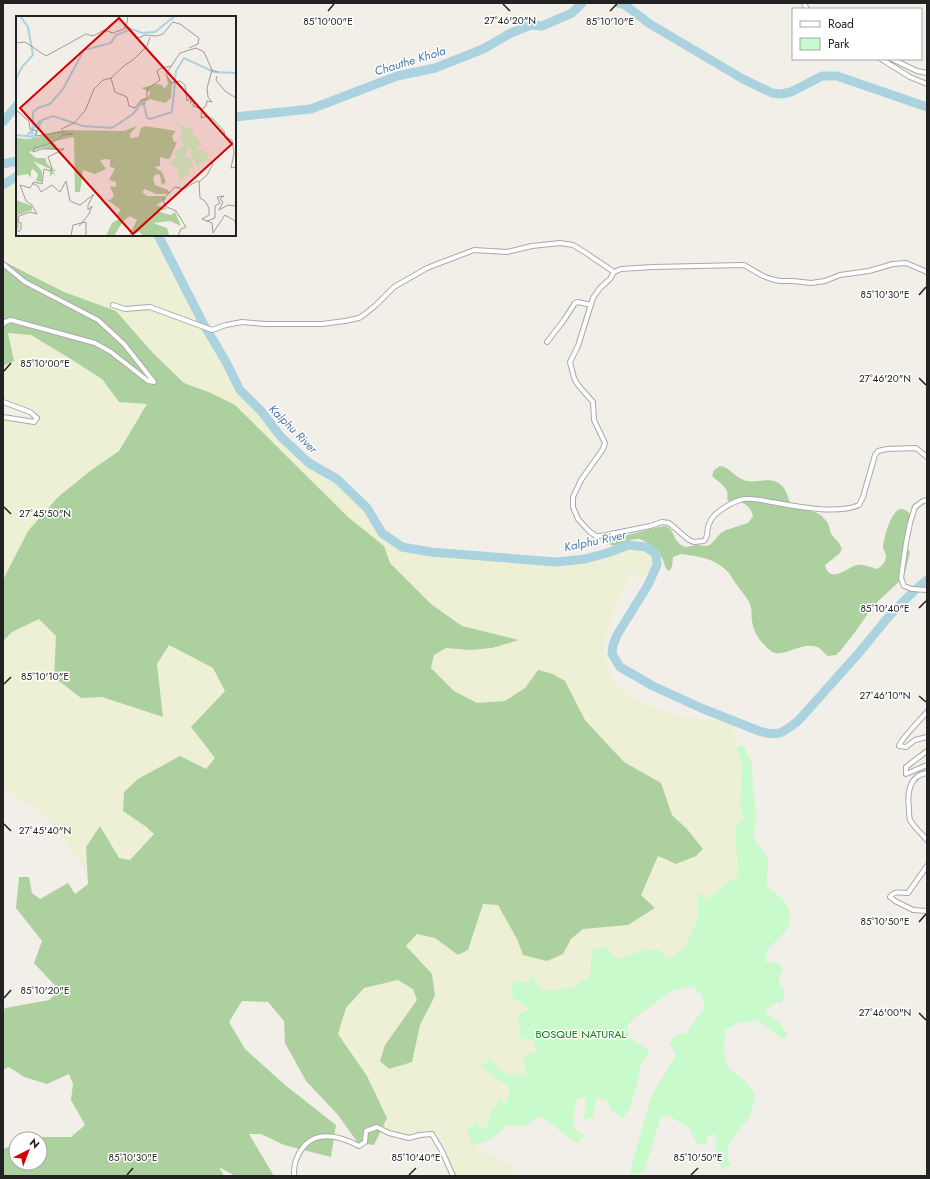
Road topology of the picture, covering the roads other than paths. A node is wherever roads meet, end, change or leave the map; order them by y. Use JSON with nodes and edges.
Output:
{"nodes":[{"id":1,"x":882,"y":60,"type":"edge"},
{"id":2,"x":894,"y":60,"type":"edge"},
{"id":3,"x":927,"y":72,"type":"edge"},
{"id":4,"x":927,"y":84,"type":"edge"},
{"id":5,"x":3,"y":264,"type":"edge"},
{"id":6,"x":614,"y":272,"type":"junction"},
{"id":7,"x":927,"y":272,"type":"edge"},
{"id":8,"x":113,"y":305,"type":"dead end"},
{"id":9,"x":591,"y":305,"type":"junction"},
{"id":10,"x":3,"y":325,"type":"edge"},
{"id":11,"x":547,"y":342,"type":"dead end"},
{"id":12,"x":3,"y":402,"type":"edge"},
{"id":13,"x":3,"y":418,"type":"edge"},
{"id":14,"x":927,"y":457,"type":"edge"},
{"id":15,"x":927,"y":500,"type":"edge"},
{"id":16,"x":927,"y":590,"type":"edge"},
{"id":17,"x":927,"y":712,"type":"edge"},
{"id":18,"x":927,"y":737,"type":"edge"},
{"id":19,"x":927,"y":751,"type":"edge"},
{"id":20,"x":927,"y":765,"type":"edge"},
{"id":21,"x":927,"y":773,"type":"edge"},
{"id":22,"x":927,"y":840,"type":"edge"},
{"id":23,"x":927,"y":866,"type":"edge"},
{"id":24,"x":927,"y":911,"type":"edge"},
{"id":25,"x":294,"y":1176,"type":"edge"},
{"id":26,"x":453,"y":1176,"type":"edge"}],
"edges":[{"from":1,"to":4,"type":"street"},
{"from":2,"to":3,"type":"street"},
{"from":5,"to":10,"type":"street"},
{"from":6,"to":7,"type":"street"},
{"from":6,"to":8,"type":"street"},
{"from":6,"to":9,"type":"street"},
{"from":9,"to":11,"type":"street"},
{"from":9,"to":14,"type":"street"},
{"from":12,"to":13,"type":"street"},
{"from":15,"to":16,"type":"street"},
{"from":17,"to":18,"type":"street"},
{"from":19,"to":20,"type":"street"},
{"from":21,"to":22,"type":"street"},
{"from":23,"to":24,"type":"street"},
{"from":25,"to":26,"type":"street"}]}
